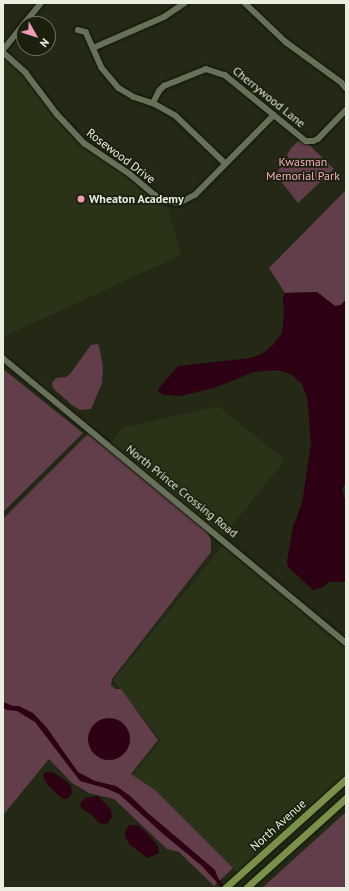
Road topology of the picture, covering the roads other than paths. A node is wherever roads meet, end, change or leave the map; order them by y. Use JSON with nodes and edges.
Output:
{"nodes":[{"id":1,"x":41,"y":3,"type":"edge"},
{"id":2,"x":185,"y":3,"type":"edge"},
{"id":3,"x":245,"y":3,"type":"edge"},
{"id":4,"x":30,"y":16,"type":"edge"},
{"id":5,"x":78,"y":30,"type":"dead end"},
{"id":6,"x":16,"y":34,"type":"edge"},
{"id":7,"x":93,"y":48,"type":"junction"},
{"id":8,"x":3,"y":51,"type":"edge"},
{"id":9,"x":346,"y":88,"type":"edge"},
{"id":10,"x":153,"y":103,"type":"junction"},
{"id":11,"x":346,"y":110,"type":"edge"},
{"id":12,"x":274,"y":115,"type":"junction"},
{"id":13,"x":226,"y":164,"type":"junction"},
{"id":14,"x":3,"y":358,"type":"edge"},
{"id":15,"x":346,"y":642,"type":"edge"},
{"id":16,"x":346,"y":779,"type":"edge"},
{"id":17,"x":346,"y":798,"type":"edge"},
{"id":18,"x":227,"y":886,"type":"edge"},
{"id":19,"x":246,"y":888,"type":"edge"}],
"edges":[{"from":1,"to":4,"type":"street"},
{"from":2,"to":7,"type":"street"},
{"from":3,"to":9,"type":"street"},
{"from":5,"to":7,"type":"street"},
{"from":6,"to":8,"type":"street"},
{"from":7,"to":10,"type":"street"},
{"from":8,"to":13,"type":"street","name":"Rosewood Drive"},
{"from":10,"to":12,"type":"street","name":"Cherrywood Lane"},
{"from":10,"to":13,"type":"street"},
{"from":11,"to":12,"type":"street","name":"Cherrywood Lane"},
{"from":12,"to":13,"type":"street","name":"Rosewood Drive"},
{"from":14,"to":15,"type":"street","name":"North Prince Crossing Road"},
{"from":16,"to":18,"type":"main road","name":"North Avenue"},
{"from":17,"to":19,"type":"main road"}]}
